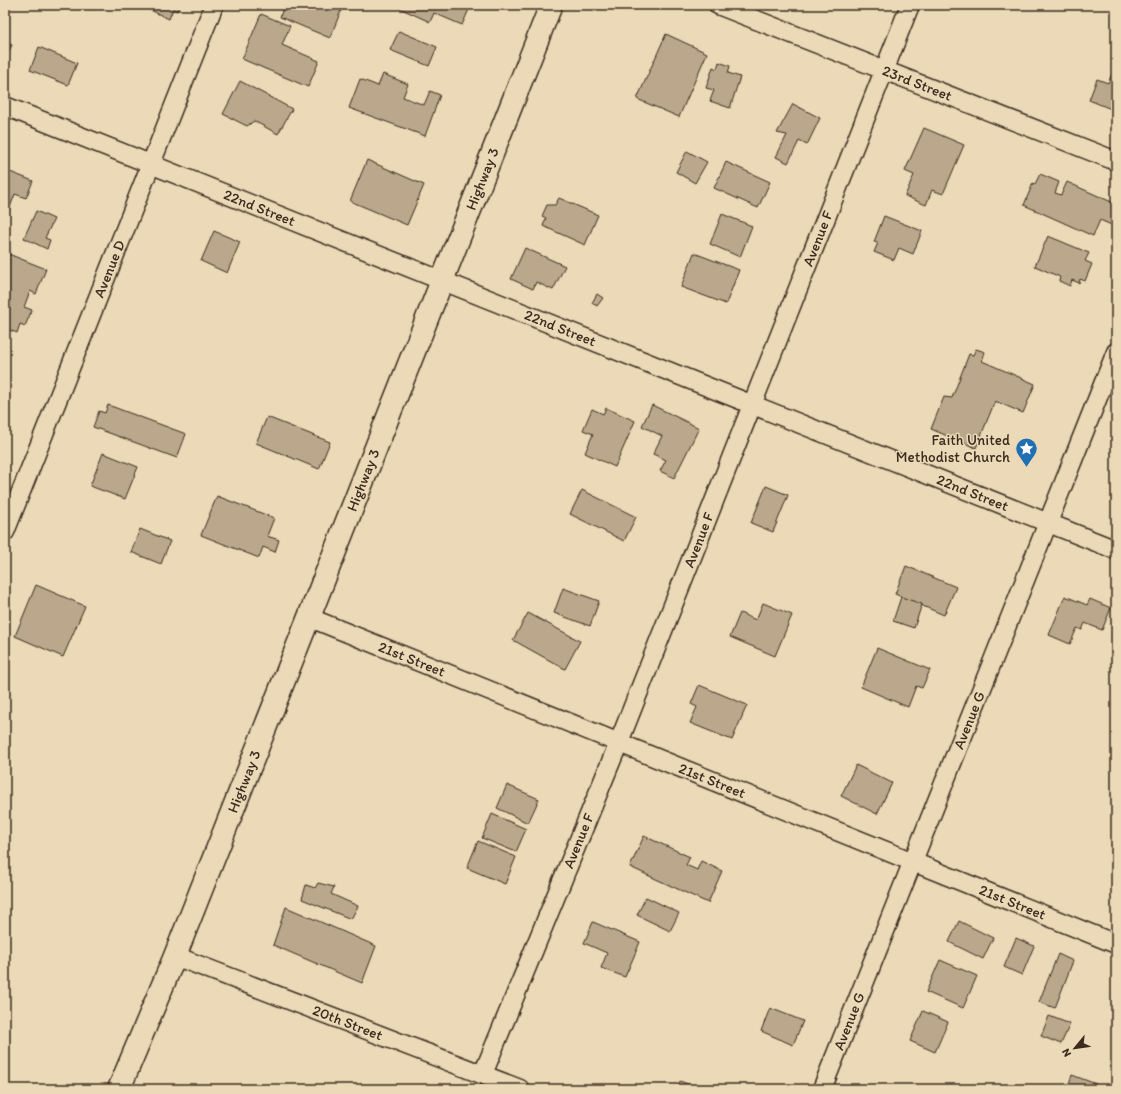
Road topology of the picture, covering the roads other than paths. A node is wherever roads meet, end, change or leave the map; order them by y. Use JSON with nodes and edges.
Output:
{"nodes":[{"id":1,"x":214,"y":5,"type":"edge"},
{"id":2,"x":551,"y":5,"type":"edge"},
{"id":3,"x":718,"y":5,"type":"edge"},
{"id":4,"x":910,"y":5,"type":"edge"},
{"id":5,"x":884,"y":70,"type":"junction"},
{"id":6,"x":5,"y":106,"type":"edge"},
{"id":7,"x":1116,"y":161,"type":"edge"},
{"id":8,"x":150,"y":164,"type":"junction"},
{"id":9,"x":442,"y":280,"type":"junction"},
{"id":10,"x":1116,"y":352,"type":"edge"},
{"id":11,"x":751,"y":404,"type":"junction"},
{"id":12,"x":1048,"y":522,"type":"junction"},
{"id":13,"x":5,"y":532,"type":"edge"},
{"id":14,"x":1116,"y":550,"type":"edge"},
{"id":15,"x":308,"y":617,"type":"junction"},
{"id":16,"x":618,"y":742,"type":"junction"},
{"id":17,"x":912,"y":861,"type":"junction"},
{"id":18,"x":1116,"y":944,"type":"edge"},
{"id":19,"x":175,"y":956,"type":"junction"},
{"id":20,"x":483,"y":1074,"type":"junction"},
{"id":21,"x":119,"y":1089,"type":"edge"},
{"id":22,"x":520,"y":1089,"type":"edge"},
{"id":23,"x":822,"y":1089,"type":"edge"}],
"edges":[{"from":1,"to":8,"type":"street","name":"Avenue D"},
{"from":2,"to":9,"type":"main road","name":"Highway 3"},
{"from":3,"to":5,"type":"street","name":"23rd Street"},
{"from":4,"to":5,"type":"street","name":"Avenue F"},
{"from":5,"to":7,"type":"street","name":"23rd Street"},
{"from":5,"to":11,"type":"street","name":"Avenue F"},
{"from":6,"to":8,"type":"street","name":"22nd Street"},
{"from":8,"to":9,"type":"street","name":"22nd Street"},
{"from":8,"to":13,"type":"street","name":"Avenue D"},
{"from":9,"to":11,"type":"street","name":"22nd Street"},
{"from":9,"to":15,"type":"main road","name":"Highway 3"},
{"from":10,"to":12,"type":"street","name":"Avenue G"},
{"from":11,"to":12,"type":"street","name":"22nd Street"},
{"from":11,"to":16,"type":"street","name":"Avenue F"},
{"from":12,"to":14,"type":"street","name":"22nd Street"},
{"from":12,"to":17,"type":"street","name":"Avenue G"},
{"from":15,"to":16,"type":"street","name":"21st Street"},
{"from":15,"to":19,"type":"main road","name":"Highway 3"},
{"from":16,"to":17,"type":"street","name":"21st Street"},
{"from":16,"to":20,"type":"street","name":"Avenue F"},
{"from":17,"to":18,"type":"street","name":"21st Street"},
{"from":17,"to":23,"type":"street","name":"Avenue G"},
{"from":19,"to":20,"type":"street","name":"20th Street"},
{"from":19,"to":21,"type":"main road","name":"Highway 3"},
{"from":20,"to":22,"type":"street","name":"20th Street"}]}
